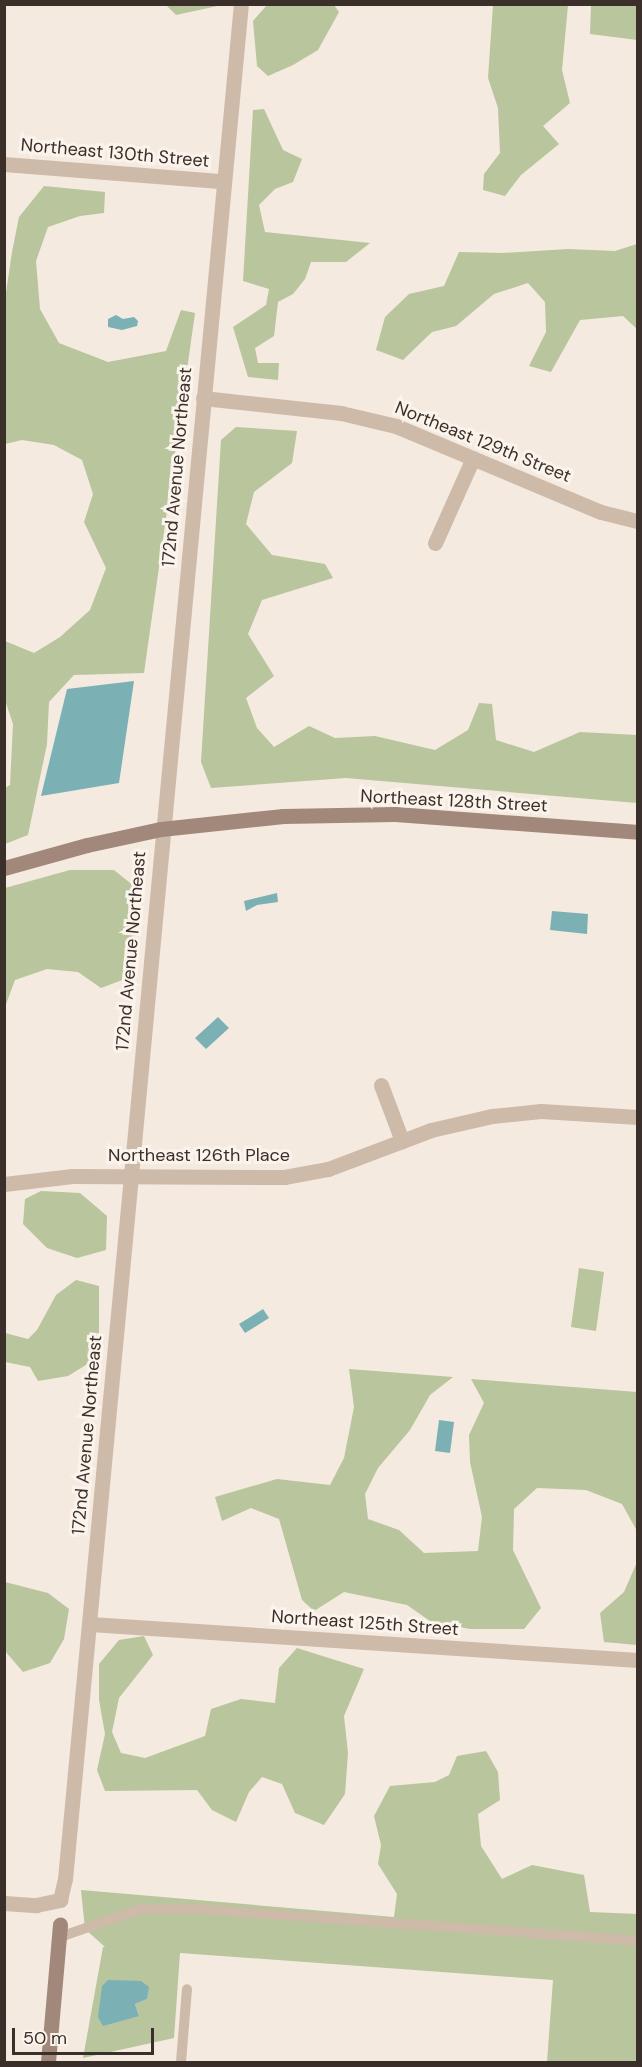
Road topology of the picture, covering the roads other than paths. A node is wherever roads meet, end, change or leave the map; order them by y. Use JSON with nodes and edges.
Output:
{"nodes":[{"id":1,"x":241,"y":4,"type":"edge"},
{"id":2,"x":4,"y":164,"type":"edge"},
{"id":3,"x":222,"y":181,"type":"junction"},
{"id":4,"x":203,"y":398,"type":"junction"},
{"id":5,"x":473,"y":458,"type":"junction"},
{"id":6,"x":638,"y":521,"type":"edge"},
{"id":7,"x":435,"y":543,"type":"dead end"},
{"id":8,"x":161,"y":829,"type":"junction"},
{"id":9,"x":638,"y":832,"type":"edge"},
{"id":10,"x":4,"y":868,"type":"edge"},
{"id":11,"x":381,"y":1085,"type":"dead end"},
{"id":12,"x":638,"y":1117,"type":"edge"},
{"id":13,"x":402,"y":1141,"type":"junction"},
{"id":14,"x":130,"y":1175,"type":"junction"},
{"id":15,"x":4,"y":1184,"type":"edge"},
{"id":16,"x":90,"y":1624,"type":"junction"},
{"id":17,"x":638,"y":1660,"type":"edge"},
{"id":18,"x":4,"y":1902,"type":"edge"},
{"id":19,"x":60,"y":1931,"type":"joint"},
{"id":20,"x":638,"y":1941,"type":"edge"},
{"id":21,"x":187,"y":1989,"type":"dead end"},
{"id":22,"x":48,"y":2062,"type":"edge"},
{"id":23,"x":181,"y":2062,"type":"edge"}],
"edges":[{"from":1,"to":3,"type":"street","name":"172nd Avenue Northeast"},
{"from":2,"to":3,"type":"street","name":"Northeast 130th Street"},
{"from":3,"to":4,"type":"street","name":"172nd Avenue Northeast"},
{"from":4,"to":5,"type":"street","name":"Northeast 129th Street"},
{"from":4,"to":8,"type":"street","name":"172nd Avenue Northeast"},
{"from":5,"to":6,"type":"street","name":"Northeast 129th Street"},
{"from":5,"to":7,"type":"street"},
{"from":8,"to":9,"type":"street","name":"Northeast 128th Street"},
{"from":8,"to":10,"type":"street","name":"Northeast 128th Street"},
{"from":8,"to":14,"type":"street","name":"172nd Avenue Northeast"},
{"from":11,"to":13,"type":"street"},
{"from":12,"to":13,"type":"street","name":"Northeast 126th Place"},
{"from":13,"to":14,"type":"street","name":"Northeast 126th Place"},
{"from":14,"to":15,"type":"street","name":"Northeast 126th Place"},
{"from":14,"to":16,"type":"street","name":"172nd Avenue Northeast"},
{"from":16,"to":17,"type":"street","name":"Northeast 125th Street"},
{"from":16,"to":18,"type":"street","name":"172nd Avenue Northeast"},
{"from":19,"to":20,"type":"lane"},
{"from":19,"to":22,"type":"street"},
{"from":21,"to":23,"type":"lane"}]}
